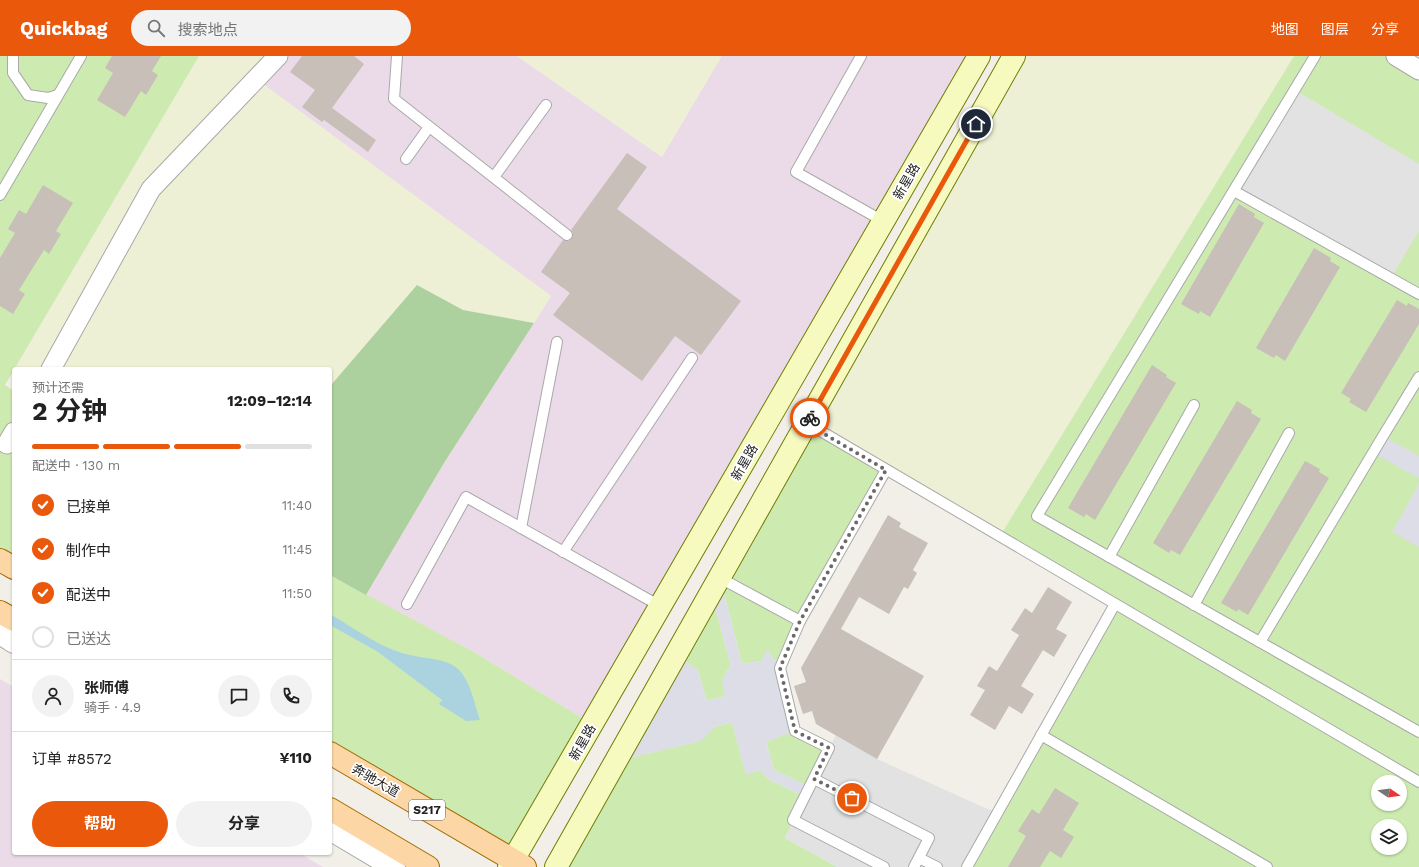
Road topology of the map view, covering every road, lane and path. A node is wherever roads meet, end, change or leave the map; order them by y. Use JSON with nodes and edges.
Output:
{"nodes":[{"id":1,"x":14,"y":56,"type":"edge"},
{"id":2,"x":81,"y":56,"type":"edge"},
{"id":3,"x":278,"y":56,"type":"edge"},
{"id":4,"x":397,"y":56,"type":"edge"},
{"id":5,"x":861,"y":56,"type":"edge"},
{"id":6,"x":979,"y":56,"type":"edge"},
{"id":7,"x":1014,"y":56,"type":"edge"},
{"id":8,"x":1315,"y":56,"type":"edge"},
{"id":9,"x":1396,"y":56,"type":"edge"},
{"id":10,"x":1419,"y":70,"type":"edge"},
{"id":11,"x":58,"y":95,"type":"junction"},
{"id":12,"x":546,"y":105,"type":"dead end"},
{"id":13,"x":429,"y":126,"type":"junction"},
{"id":14,"x":406,"y":159,"type":"dead end"},
{"id":15,"x":494,"y":178,"type":"junction"},
{"id":16,"x":1234,"y":190,"type":"junction"},
{"id":17,"x":0,"y":195,"type":"edge"},
{"id":18,"x":883,"y":221,"type":"junction"},
{"id":19,"x":567,"y":235,"type":"dead end"},
{"id":20,"x":1419,"y":294,"type":"edge"},
{"id":21,"x":557,"y":342,"type":"dead end"},
{"id":22,"x":692,"y":358,"type":"dead end"},
{"id":23,"x":52,"y":367,"type":"edge"},
{"id":24,"x":1419,"y":377,"type":"edge"},
{"id":25,"x":1194,"y":405,"type":"dead end"},
{"id":26,"x":807,"y":424,"type":"junction"},
{"id":27,"x":1289,"y":433,"type":"dead end"},
{"id":28,"x":886,"y":470,"type":"junction"},
{"id":29,"x":521,"y":528,"type":"junction"},
{"id":30,"x":563,"y":552,"type":"junction"},
{"id":31,"x":1109,"y":557,"type":"junction"},
{"id":32,"x":0,"y":560,"type":"edge"},
{"id":33,"x":12,"y":567,"type":"edge"},
{"id":34,"x":720,"y":578,"type":"junction"},
{"id":35,"x":407,"y":604,"type":"dead end"},
{"id":36,"x":1115,"y":604,"type":"junction"},
{"id":37,"x":1194,"y":605,"type":"junction"},
{"id":38,"x":660,"y":606,"type":"junction"},
{"id":39,"x":0,"y":612,"type":"edge"},
{"id":40,"x":12,"y":619,"type":"edge"},
{"id":41,"x":800,"y":621,"type":"junction"},
{"id":42,"x":0,"y":633,"type":"edge"},
{"id":43,"x":12,"y":641,"type":"edge"},
{"id":44,"x":1260,"y":642,"type":"junction"},
{"id":45,"x":1419,"y":732,"type":"edge"},
{"id":46,"x":1041,"y":735,"type":"junction"},
{"id":47,"x":332,"y":754,"type":"edge"},
{"id":48,"x":814,"y":779,"type":"junction"},
{"id":49,"x":1419,"y":782,"type":"edge"},
{"id":50,"x":332,"y":810,"type":"edge"},
{"id":51,"x":332,"y":830,"type":"edge"},
{"id":52,"x":919,"y":858,"type":"junction"},
{"id":53,"x":516,"y":865,"type":"edge"},
{"id":54,"x":394,"y":867,"type":"edge"},
{"id":55,"x":428,"y":867,"type":"edge"},
{"id":56,"x":556,"y":867,"type":"edge"},
{"id":57,"x":884,"y":867,"type":"edge"},
{"id":58,"x":914,"y":867,"type":"edge"},
{"id":59,"x":937,"y":867,"type":"edge"},
{"id":60,"x":967,"y":867,"type":"edge"},
{"id":61,"x":1266,"y":867,"type":"edge"}],
"edges":[{"from":1,"to":11,"type":"lane"},
{"from":2,"to":11,"type":"lane"},
{"from":3,"to":23,"type":"street"},
{"from":4,"to":13,"type":"lane"},
{"from":5,"to":18,"type":"lane"},
{"from":6,"to":18,"type":"main road","name":"新星路"},
{"from":7,"to":26,"type":"main road"},
{"from":8,"to":16,"type":"lane"},
{"from":9,"to":10,"type":"street"},
{"from":11,"to":17,"type":"lane"},
{"from":12,"to":15,"type":"lane"},
{"from":13,"to":14,"type":"lane"},
{"from":13,"to":15,"type":"lane"},
{"from":15,"to":19,"type":"lane"},
{"from":16,"to":20,"type":"lane"},
{"from":16,"to":31,"type":"lane"},
{"from":18,"to":38,"type":"main road","name":"新星路"},
{"from":21,"to":29,"type":"lane"},
{"from":22,"to":30,"type":"lane"},
{"from":24,"to":44,"type":"lane"},
{"from":25,"to":31,"type":"lane"},
{"from":26,"to":28,"type":"lane"},
{"from":26,"to":34,"type":"main road"},
{"from":27,"to":37,"type":"lane"},
{"from":28,"to":36,"type":"lane"},
{"from":28,"to":41,"type":"lane"},
{"from":29,"to":30,"type":"lane"},
{"from":29,"to":35,"type":"lane"},
{"from":30,"to":38,"type":"lane"},
{"from":31,"to":37,"type":"lane"},
{"from":32,"to":33,"type":"main road"},
{"from":34,"to":41,"type":"lane"},
{"from":34,"to":56,"type":"main road"},
{"from":36,"to":46,"type":"lane"},
{"from":36,"to":49,"type":"lane"},
{"from":37,"to":44,"type":"lane"},
{"from":38,"to":53,"type":"main road","name":"新星路"},
{"from":39,"to":40,"type":"main road"},
{"from":41,"to":48,"type":"lane"},
{"from":42,"to":43,"type":"street"},
{"from":44,"to":45,"type":"lane"},
{"from":46,"to":60,"type":"lane"},
{"from":46,"to":61,"type":"lane"},
{"from":47,"to":53,"type":"main road","name":"奔驰大道","number":"S217"},
{"from":48,"to":52,"type":"lane"},
{"from":48,"to":57,"type":"lane"},
{"from":50,"to":55,"type":"main road"},
{"from":51,"to":54,"type":"street"},
{"from":52,"to":58,"type":"lane"},
{"from":52,"to":59,"type":"lane"}]}
